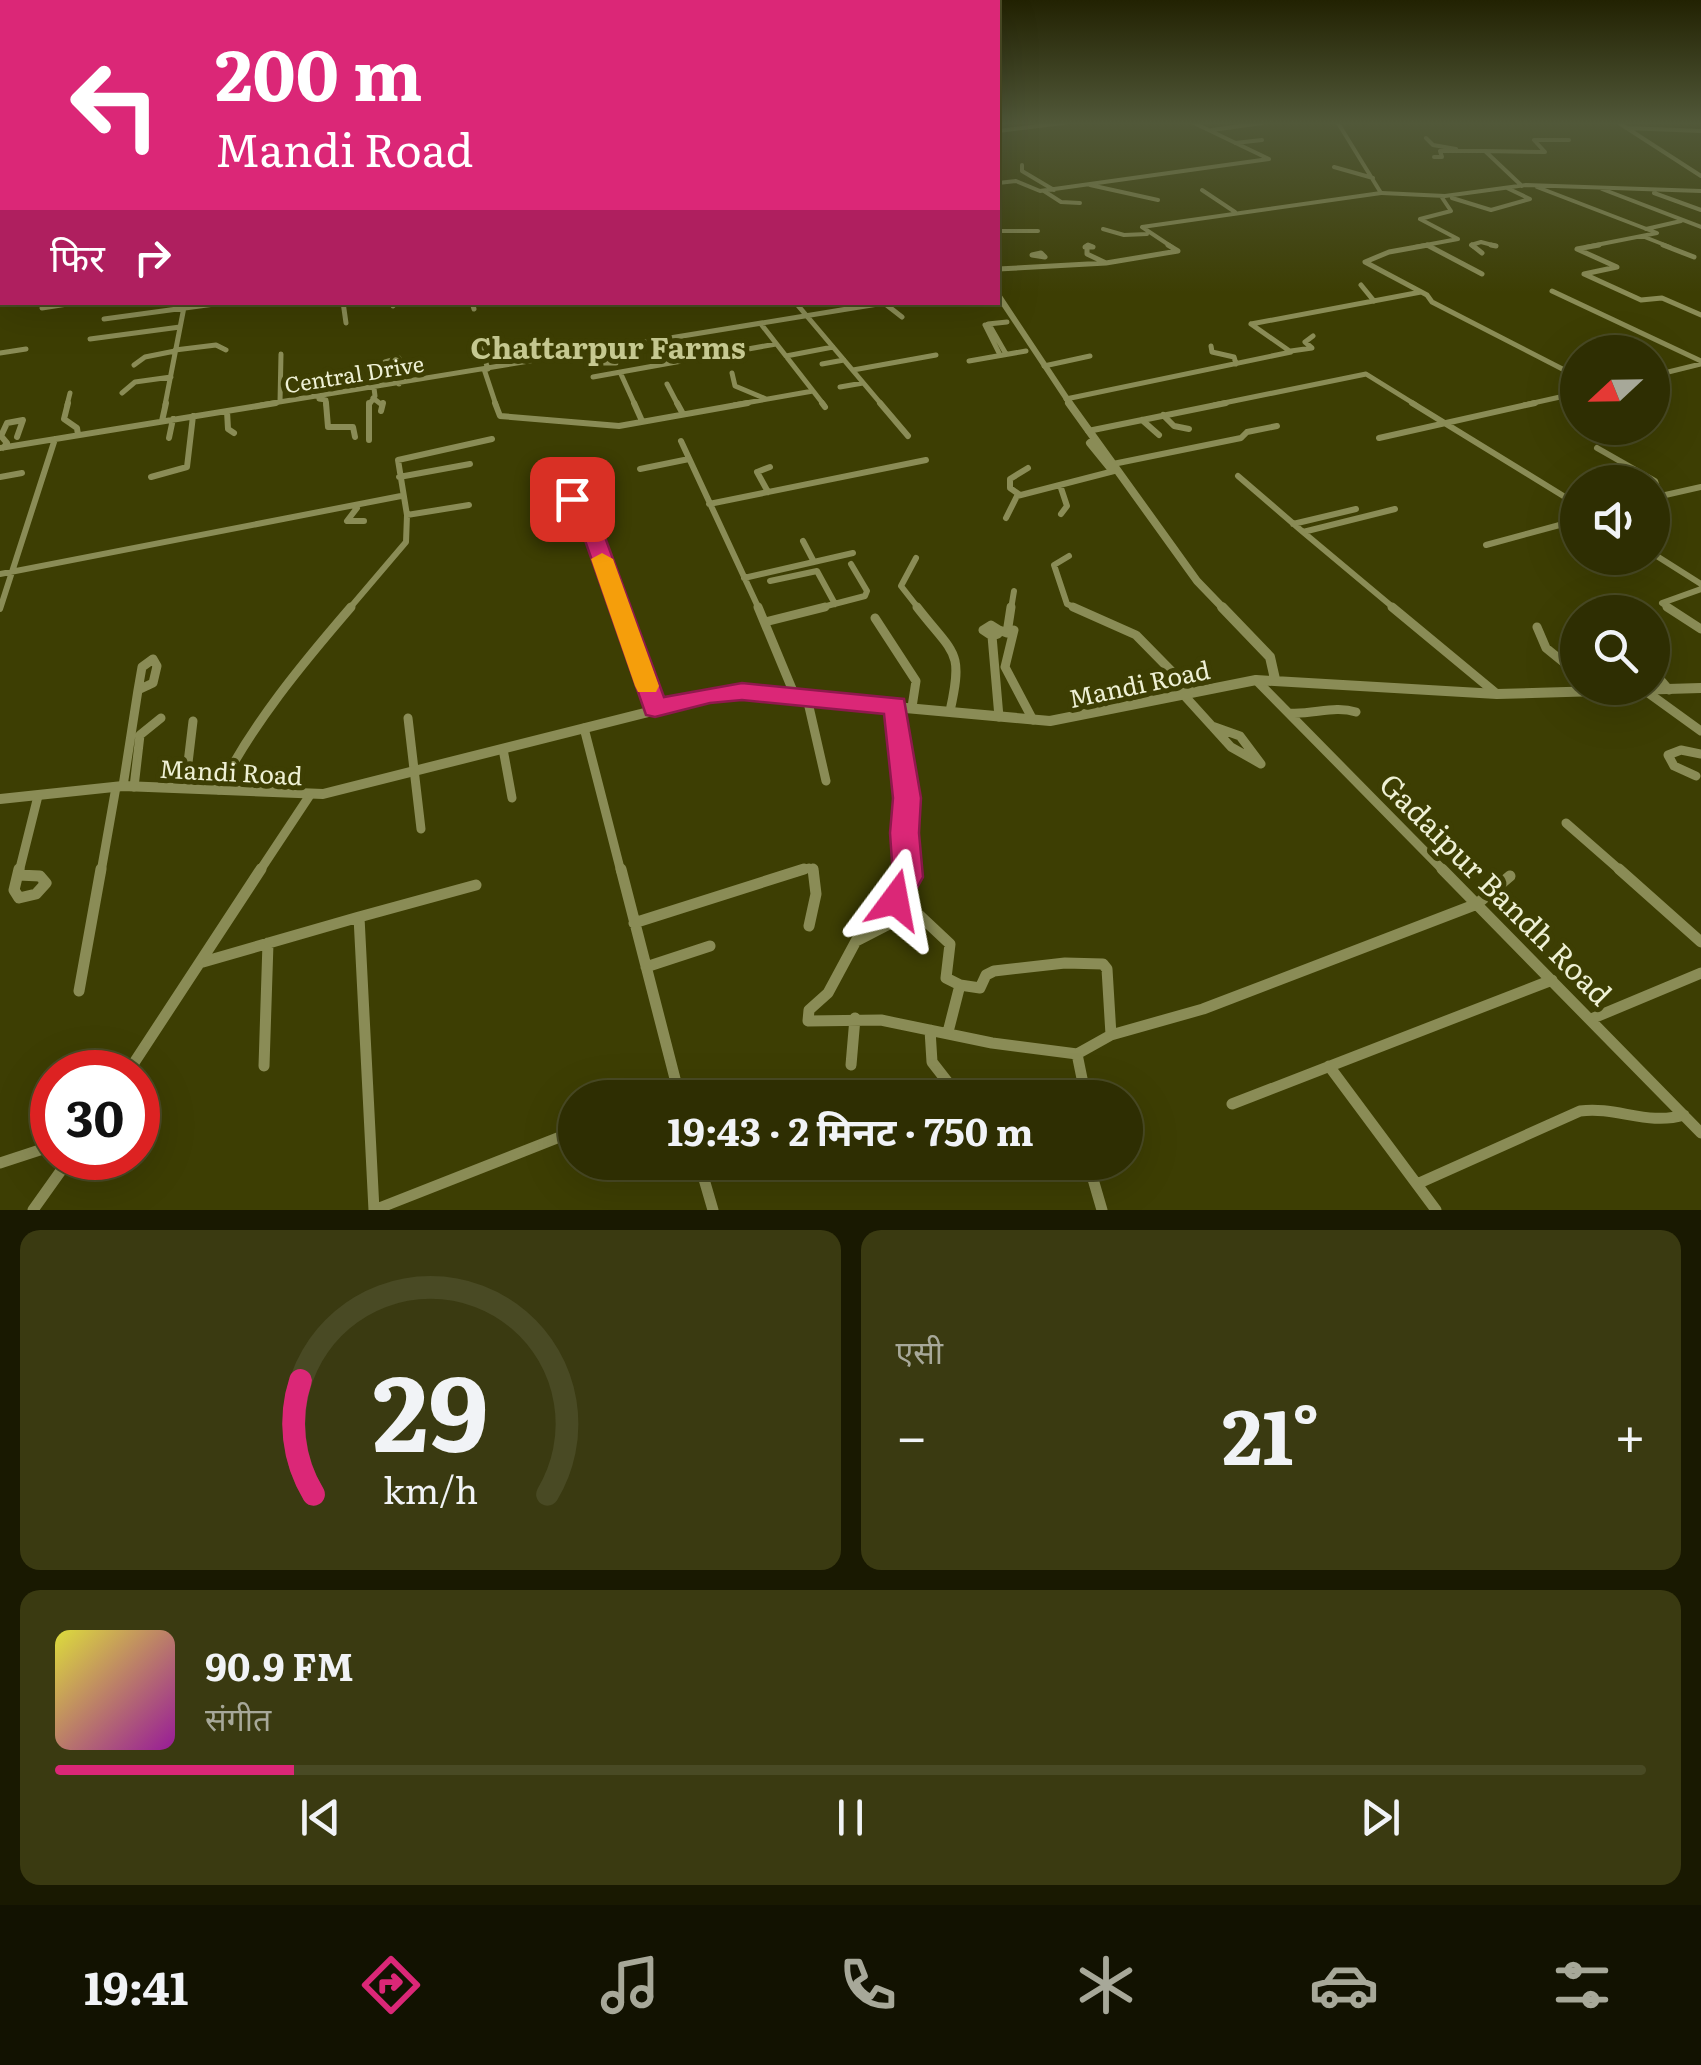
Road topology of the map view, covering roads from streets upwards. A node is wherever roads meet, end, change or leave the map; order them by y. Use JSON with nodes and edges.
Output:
{"nodes":[{"id":1,"x":1036,"y":179,"type":"edge"},
{"id":2,"x":1135,"y":179,"type":"edge"},
{"id":3,"x":1374,"y":179,"type":"edge"},
{"id":4,"x":1515,"y":179,"type":"edge"},
{"id":5,"x":1000,"y":183,"type":"edge"},
{"id":6,"x":1090,"y":185,"type":"junction"},
{"id":7,"x":1522,"y":186,"type":"junction"},
{"id":8,"x":1533,"y":186,"type":"junction"},
{"id":9,"x":1593,"y":186,"type":"junction"},
{"id":10,"x":1507,"y":188,"type":"junction"},
{"id":11,"x":1054,"y":190,"type":"junction"},
{"id":12,"x":1202,"y":190,"type":"dead end"},
{"id":13,"x":1644,"y":190,"type":"junction"},
{"id":14,"x":1044,"y":191,"type":"junction"},
{"id":15,"x":1701,"y":191,"type":"edge"},
{"id":16,"x":1382,"y":192,"type":"junction"},
{"id":17,"x":1443,"y":196,"type":"junction"},
{"id":18,"x":1158,"y":200,"type":"dead end"},
{"id":19,"x":1080,"y":202,"type":"dead end"},
{"id":20,"x":1701,"y":210,"type":"edge"},
{"id":21,"x":1235,"y":212,"type":"junction"},
{"id":22,"x":1684,"y":221,"type":"junction"},
{"id":23,"x":1701,"y":227,"type":"edge"},
{"id":24,"x":1103,"y":228,"type":"dead end"},
{"id":25,"x":1646,"y":229,"type":"junction"},
{"id":26,"x":1000,"y":231,"type":"edge"},
{"id":27,"x":1038,"y":231,"type":"dead end"},
{"id":28,"x":1149,"y":233,"type":"junction"},
{"id":29,"x":1642,"y":236,"type":"junction"},
{"id":30,"x":1458,"y":238,"type":"junction"},
{"id":31,"x":1474,"y":243,"type":"junction"},
{"id":32,"x":1489,"y":244,"type":"dead end"},
{"id":33,"x":1427,"y":245,"type":"junction"},
{"id":34,"x":1087,"y":248,"type":"dead end"},
{"id":35,"x":1482,"y":253,"type":"dead end"},
{"id":36,"x":1033,"y":256,"type":"dead end"},
{"id":37,"x":1694,"y":257,"type":"dead end"},
{"id":38,"x":1106,"y":264,"type":"junction"},
{"id":39,"x":1020,"y":265,"type":"junction"},
{"id":40,"x":1053,"y":266,"type":"junction"},
{"id":41,"x":1000,"y":267,"type":"edge"},
{"id":42,"x":1000,"y":267,"type":"edge"},
{"id":43,"x":1482,"y":274,"type":"dead end"},
{"id":44,"x":1361,"y":285,"type":"dead end"},
{"id":45,"x":1552,"y":291,"type":"dead end"},
{"id":46,"x":1421,"y":292,"type":"junction"},
{"id":47,"x":1000,"y":298,"type":"edge"},
{"id":48,"x":1374,"y":301,"type":"junction"},
{"id":49,"x":61,"y":305,"type":"edge"},
{"id":50,"x":343,"y":305,"type":"edge"},
{"id":51,"x":798,"y":305,"type":"edge"},
{"id":52,"x":876,"y":305,"type":"edge"},
{"id":53,"x":891,"y":305,"type":"edge"},
{"id":54,"x":998,"y":305,"type":"edge"},
{"id":55,"x":184,"y":306,"type":"edge"},
{"id":56,"x":42,"y":308,"type":"dead end"},
{"id":57,"x":1701,"y":315,"type":"edge"},
{"id":58,"x":807,"y":316,"type":"junction"},
{"id":59,"x":902,"y":317,"type":"dead end"},
{"id":60,"x":104,"y":319,"type":"dead end"},
{"id":61,"x":1007,"y":322,"type":"junction"},
{"id":62,"x":346,"y":323,"type":"dead end"},
{"id":63,"x":760,"y":324,"type":"junction"},
{"id":64,"x":180,"y":327,"type":"junction"},
{"id":65,"x":1312,"y":336,"type":"dead end"},
{"id":66,"x":90,"y":339,"type":"dead end"},
{"id":67,"x":776,"y":344,"type":"junction"},
{"id":68,"x":480,"y":345,"type":"dead end"},
{"id":69,"x":1210,"y":346,"type":"dead end"},
{"id":70,"x":833,"y":347,"type":"junction"},
{"id":71,"x":26,"y":349,"type":"dead end"},
{"id":72,"x":226,"y":350,"type":"dead end"},
{"id":73,"x":603,"y":350,"type":"junction"},
{"id":74,"x":175,"y":351,"type":"junction"},
{"id":75,"x":1026,"y":351,"type":"junction"},
{"id":76,"x":1291,"y":352,"type":"junction"},
{"id":77,"x":0,"y":353,"type":"edge"},
{"id":78,"x":282,"y":354,"type":"dead end"},
{"id":79,"x":936,"y":355,"type":"dead end"},
{"id":80,"x":1003,"y":355,"type":"junction"},
{"id":81,"x":786,"y":356,"type":"junction"},
{"id":82,"x":1090,"y":356,"type":"dead end"},
{"id":83,"x":399,"y":358,"type":"dead end"},
{"id":84,"x":844,"y":360,"type":"junction"},
{"id":85,"x":969,"y":361,"type":"dead end"},
{"id":86,"x":456,"y":362,"type":"dead end"},
{"id":87,"x":616,"y":363,"type":"dead end"},
{"id":88,"x":1701,"y":363,"type":"edge"},
{"id":89,"x":822,"y":364,"type":"dead end"},
{"id":90,"x":1236,"y":364,"type":"junction"},
{"id":91,"x":134,"y":366,"type":"dead end"},
{"id":92,"x":1044,"y":366,"type":"junction"},
{"id":93,"x":1560,"y":368,"type":"edge"},
{"id":94,"x":486,"y":369,"type":"junction"},
{"id":95,"x":852,"y":370,"type":"junction"},
{"id":96,"x":1670,"y":371,"type":"edge"},
{"id":97,"x":620,"y":372,"type":"junction"},
{"id":98,"x":459,"y":373,"type":"junction"},
{"id":99,"x":732,"y":373,"type":"dead end"},
{"id":100,"x":170,"y":377,"type":"junction"},
{"id":101,"x":594,"y":377,"type":"dead end"},
{"id":102,"x":863,"y":382,"type":"junction"},
{"id":103,"x":399,"y":384,"type":"junction"},
{"id":104,"x":667,"y":384,"type":"dead end"},
{"id":105,"x":840,"y":387,"type":"dead end"},
{"id":106,"x":374,"y":388,"type":"junction"},
{"id":107,"x":813,"y":391,"type":"junction"},
{"id":108,"x":70,"y":393,"type":"dead end"},
{"id":109,"x":122,"y":393,"type":"dead end"},
{"id":110,"x":1560,"y":397,"type":"edge"},
{"id":111,"x":374,"y":398,"type":"junction"},
{"id":112,"x":766,"y":399,"type":"junction"},
{"id":113,"x":1066,"y":399,"type":"junction"},
{"id":114,"x":280,"y":402,"type":"junction"},
{"id":115,"x":266,"y":404,"type":"junction"},
{"id":116,"x":826,"y":407,"type":"dead end"},
{"id":117,"x":227,"y":410,"type":"junction"},
{"id":118,"x":381,"y":412,"type":"dead end"},
{"id":119,"x":683,"y":414,"type":"junction"},
{"id":120,"x":193,"y":416,"type":"junction"},
{"id":121,"x":1163,"y":416,"type":"junction"},
{"id":122,"x":173,"y":419,"type":"junction"},
{"id":123,"x":1142,"y":420,"type":"junction"},
{"id":124,"x":162,"y":421,"type":"junction"},
{"id":125,"x":642,"y":422,"type":"junction"},
{"id":126,"x":1449,"y":422,"type":"junction"},
{"id":127,"x":1277,"y":426,"type":"dead end"},
{"id":128,"x":1189,"y":429,"type":"dead end"},
{"id":129,"x":1088,"y":431,"type":"junction"},
{"id":130,"x":234,"y":433,"type":"dead end"},
{"id":131,"x":1160,"y":434,"type":"dead end"},
{"id":132,"x":78,"y":435,"type":"junction"},
{"id":133,"x":908,"y":436,"type":"dead end"},
{"id":134,"x":354,"y":437,"type":"dead end"},
{"id":135,"x":16,"y":438,"type":"dead end"},
{"id":136,"x":169,"y":438,"type":"dead end"},
{"id":137,"x":1379,"y":438,"type":"dead end"},
{"id":138,"x":55,"y":439,"type":"junction"},
{"id":139,"x":492,"y":439,"type":"dead end"},
{"id":140,"x":369,"y":440,"type":"dead end"},
{"id":141,"x":680,"y":441,"type":"dead end"},
{"id":142,"x":2,"y":448,"type":"edge"},
{"id":143,"x":1597,"y":448,"type":"dead end"},
{"id":144,"x":689,"y":459,"type":"junction"},
{"id":145,"x":926,"y":460,"type":"dead end"},
{"id":146,"x":470,"y":464,"type":"dead end"},
{"id":147,"x":1627,"y":465,"type":"edge"},
{"id":148,"x":770,"y":468,"type":"dead end"},
{"id":149,"x":1028,"y":468,"type":"dead end"},
{"id":150,"x":640,"y":469,"type":"dead end"},
{"id":151,"x":1115,"y":469,"type":"junction"},
{"id":152,"x":22,"y":472,"type":"dead end"},
{"id":153,"x":0,"y":476,"type":"edge"},
{"id":154,"x":1238,"y":476,"type":"dead end"},
{"id":155,"x":151,"y":477,"type":"dead end"},
{"id":156,"x":399,"y":477,"type":"junction"},
{"id":157,"x":1060,"y":484,"type":"junction"},
{"id":158,"x":1701,"y":486,"type":"edge"},
{"id":159,"x":768,"y":492,"type":"junction"},
{"id":160,"x":1560,"y":493,"type":"edge"},
{"id":161,"x":1670,"y":494,"type":"edge"},
{"id":162,"x":1020,"y":495,"type":"junction"},
{"id":163,"x":401,"y":496,"type":"junction"},
{"id":164,"x":582,"y":502,"type":"dead end"},
{"id":165,"x":469,"y":504,"type":"dead end"},
{"id":166,"x":710,"y":504,"type":"junction"},
{"id":167,"x":360,"y":505,"type":"junction"},
{"id":168,"x":1356,"y":509,"type":"dead end"},
{"id":169,"x":1395,"y":509,"type":"dead end"},
{"id":170,"x":1061,"y":514,"type":"dead end"},
{"id":171,"x":407,"y":515,"type":"junction"},
{"id":172,"x":1006,"y":518,"type":"dead end"},
{"id":173,"x":364,"y":521,"type":"dead end"},
{"id":174,"x":1293,"y":524,"type":"junction"},
{"id":175,"x":1560,"y":525,"type":"edge"},
{"id":176,"x":1303,"y":532,"type":"junction"},
{"id":177,"x":803,"y":541,"type":"dead end"},
{"id":178,"x":1486,"y":545,"type":"dead end"},
{"id":179,"x":853,"y":554,"type":"dead end"},
{"id":180,"x":1069,"y":556,"type":"dead end"},
{"id":181,"x":916,"y":558,"type":"dead end"},
{"id":182,"x":814,"y":562,"type":"junction"},
{"id":183,"x":851,"y":564,"type":"dead end"},
{"id":184,"x":1670,"y":566,"type":"edge"},
{"id":185,"x":10,"y":572,"type":"junction"},
{"id":186,"x":0,"y":574,"type":"edge"},
{"id":187,"x":744,"y":578,"type":"junction"},
{"id":188,"x":770,"y":581,"type":"dead end"},
{"id":189,"x":1701,"y":586,"type":"edge"},
{"id":190,"x":1014,"y":590,"type":"dead end"},
{"id":191,"x":835,"y":604,"type":"junction"},
{"id":192,"x":0,"y":610,"type":"edge"},
{"id":193,"x":875,"y":618,"type":"dead end"},
{"id":194,"x":765,"y":622,"type":"junction"},
{"id":195,"x":1537,"y":627,"type":"dead end"},
{"id":196,"x":1701,"y":629,"type":"edge"},
{"id":197,"x":1014,"y":630,"type":"dead end"},
{"id":198,"x":1560,"y":659,"type":"edge"},
{"id":199,"x":1275,"y":679,"type":"junction"},
{"id":200,"x":1256,"y":680,"type":"junction"},
{"id":201,"x":1701,"y":688,"type":"edge"},
{"id":202,"x":138,"y":690,"type":"dead end"},
{"id":203,"x":1670,"y":690,"type":"edge"},
{"id":204,"x":1560,"y":691,"type":"edge"},
{"id":205,"x":1187,"y":692,"type":"junction"},
{"id":206,"x":1496,"y":694,"type":"junction"},
{"id":207,"x":801,"y":697,"type":"junction"},
{"id":208,"x":1665,"y":705,"type":"edge"},
{"id":209,"x":895,"y":706,"type":"junction"},
{"id":210,"x":912,"y":707,"type":"junction"},
{"id":211,"x":655,"y":708,"type":"junction"},
{"id":212,"x":950,"y":711,"type":"junction"},
{"id":213,"x":1356,"y":712,"type":"dead end"},
{"id":214,"x":1289,"y":713,"type":"junction"},
{"id":215,"x":999,"y":717,"type":"junction"},
{"id":216,"x":161,"y":718,"type":"dead end"},
{"id":217,"x":408,"y":718,"type":"dead end"},
{"id":218,"x":1033,"y":720,"type":"junction"},
{"id":219,"x":193,"y":721,"type":"dead end"},
{"id":220,"x":1212,"y":726,"type":"junction"},
{"id":221,"x":584,"y":728,"type":"junction"},
{"id":222,"x":1701,"y":731,"type":"edge"},
{"id":223,"x":503,"y":748,"type":"junction"},
{"id":224,"x":1701,"y":754,"type":"edge"},
{"id":225,"x":415,"y":772,"type":"junction"},
{"id":226,"x":1696,"y":776,"type":"dead end"},
{"id":227,"x":826,"y":781,"type":"dead end"},
{"id":228,"x":124,"y":786,"type":"junction"},
{"id":229,"x":185,"y":788,"type":"junction"},
{"id":230,"x":218,"y":790,"type":"junction"},
{"id":231,"x":310,"y":795,"type":"junction"},
{"id":232,"x":38,"y":796,"type":"junction"},
{"id":233,"x":512,"y":798,"type":"dead end"},
{"id":234,"x":0,"y":799,"type":"edge"},
{"id":235,"x":1566,"y":822,"type":"dead end"},
{"id":236,"x":421,"y":829,"type":"dead end"},
{"id":237,"x":18,"y":875,"type":"dead end"},
{"id":238,"x":1510,"y":876,"type":"dead end"},
{"id":239,"x":908,"y":877,"type":"junction"},
{"id":240,"x":476,"y":884,"type":"dead end"},
{"id":241,"x":1477,"y":904,"type":"junction"},
{"id":242,"x":359,"y":917,"type":"junction"},
{"id":243,"x":634,"y":923,"type":"junction"},
{"id":244,"x":809,"y":926,"type":"dead end"},
{"id":245,"x":1701,"y":942,"type":"edge"},
{"id":246,"x":268,"y":943,"type":"junction"},
{"id":247,"x":710,"y":946,"type":"dead end"},
{"id":248,"x":202,"y":962,"type":"junction"},
{"id":249,"x":646,"y":967,"type":"junction"},
{"id":250,"x":1701,"y":974,"type":"edge"},
{"id":251,"x":1552,"y":980,"type":"junction"},
{"id":252,"x":960,"y":985,"type":"junction"},
{"id":253,"x":79,"y":990,"type":"dead end"},
{"id":254,"x":855,"y":1018,"type":"junction"},
{"id":255,"x":1592,"y":1019,"type":"junction"},
{"id":256,"x":930,"y":1030,"type":"junction"},
{"id":257,"x":948,"y":1032,"type":"junction"},
{"id":258,"x":1111,"y":1036,"type":"junction"},
{"id":259,"x":143,"y":1050,"type":"edge"},
{"id":260,"x":1077,"y":1054,"type":"junction"},
{"id":261,"x":850,"y":1065,"type":"dead end"},
{"id":262,"x":264,"y":1066,"type":"dead end"},
{"id":263,"x":1329,"y":1066,"type":"junction"},
{"id":264,"x":675,"y":1080,"type":"edge"},
{"id":265,"x":946,"y":1080,"type":"edge"},
{"id":266,"x":1082,"y":1080,"type":"edge"},
{"id":267,"x":1232,"y":1104,"type":"dead end"},
{"id":268,"x":1684,"y":1115,"type":"junction"},
{"id":269,"x":1701,"y":1133,"type":"edge"},
{"id":270,"x":558,"y":1138,"type":"edge"},
{"id":271,"x":30,"y":1153,"type":"edge"},
{"id":272,"x":0,"y":1163,"type":"edge"},
{"id":273,"x":54,"y":1180,"type":"edge"},
{"id":274,"x":704,"y":1180,"type":"edge"},
{"id":275,"x":1092,"y":1180,"type":"edge"},
{"id":276,"x":1417,"y":1184,"type":"junction"},
{"id":277,"x":33,"y":1210,"type":"edge"},
{"id":278,"x":374,"y":1210,"type":"edge"},
{"id":279,"x":713,"y":1210,"type":"edge"},
{"id":280,"x":1102,"y":1210,"type":"edge"},
{"id":281,"x":1436,"y":1210,"type":"edge"}],
"edges":[{"from":1,"to":11,"type":"street"},
{"from":2,"to":6,"type":"street"},
{"from":3,"to":16,"type":"street"},
{"from":4,"to":7,"type":"street"},
{"from":5,"to":14,"type":"street"},
{"from":6,"to":11,"type":"street"},
{"from":6,"to":18,"type":"street"},
{"from":7,"to":8,"type":"street"},
{"from":7,"to":10,"type":"street"},
{"from":8,"to":9,"type":"street"},
{"from":8,"to":25,"type":"street"},
{"from":9,"to":13,"type":"street"},
{"from":9,"to":22,"type":"street"},
{"from":10,"to":17,"type":"street"},
{"from":10,"to":17,"type":"street"},
{"from":11,"to":14,"type":"street"},
{"from":12,"to":21,"type":"street"},
{"from":13,"to":15,"type":"street"},
{"from":13,"to":20,"type":"street"},
{"from":14,"to":19,"type":"street"},
{"from":16,"to":17,"type":"street"},
{"from":16,"to":21,"type":"street"},
{"from":17,"to":30,"type":"street"},
{"from":21,"to":28,"type":"street"},
{"from":22,"to":23,"type":"street"},
{"from":22,"to":25,"type":"street"},
{"from":24,"to":28,"type":"street"},
{"from":25,"to":29,"type":"street"},
{"from":26,"to":27,"type":"street"},
{"from":28,"to":38,"type":"street"},
{"from":29,"to":37,"type":"street"},
{"from":29,"to":57,"type":"street"},
{"from":30,"to":31,"type":"street"},
{"from":30,"to":33,"type":"street"},
{"from":31,"to":32,"type":"street"},
{"from":31,"to":35,"type":"street"},
{"from":33,"to":43,"type":"street"},
{"from":33,"to":46,"type":"street"},
{"from":34,"to":38,"type":"street"},
{"from":36,"to":39,"type":"street"},
{"from":38,"to":40,"type":"street"},
{"from":39,"to":40,"type":"street"},
{"from":39,"to":41,"type":"street"},
{"from":40,"to":42,"type":"street"},
{"from":44,"to":48,"type":"street"},
{"from":45,"to":88,"type":"street"},
{"from":46,"to":48,"type":"street"},
{"from":46,"to":93,"type":"street"},
{"from":47,"to":92,"type":"street"},
{"from":48,"to":76,"type":"street"},
{"from":49,"to":56,"type":"street"},
{"from":50,"to":62,"type":"street"},
{"from":51,"to":58,"type":"street"},
{"from":52,"to":58,"type":"street","name":"Central Drive"},
{"from":53,"to":59,"type":"street","name":"Central Drive"},
{"from":54,"to":61,"type":"street"},
{"from":55,"to":60,"type":"street"},
{"from":55,"to":64,"type":"street"},
{"from":58,"to":63,"type":"street","name":"Central Drive"},
{"from":58,"to":70,"type":"street"},
{"from":61,"to":75,"type":"street"},
{"from":61,"to":80,"type":"street"},
{"from":63,"to":67,"type":"street"},
{"from":63,"to":73,"type":"street","name":"Central Drive"},
{"from":64,"to":66,"type":"street"},
{"from":64,"to":74,"type":"street"},
{"from":65,"to":76,"type":"street"},
{"from":67,"to":81,"type":"street"},
{"from":67,"to":97,"type":"street"},
{"from":68,"to":94,"type":"street"},
{"from":69,"to":90,"type":"street"},
{"from":70,"to":81,"type":"street"},
{"from":70,"to":84,"type":"street"},
{"from":71,"to":77,"type":"street"},
{"from":72,"to":74,"type":"street"},
{"from":73,"to":87,"type":"street"},
{"from":73,"to":94,"type":"street","name":"Central Drive"},
{"from":74,"to":91,"type":"street"},
{"from":74,"to":100,"type":"street"},
{"from":75,"to":80,"type":"street"},
{"from":75,"to":151,"type":"street"},
{"from":76,"to":90,"type":"street"},
{"from":78,"to":114,"type":"street"},
{"from":79,"to":95,"type":"street"},
{"from":80,"to":85,"type":"street"},
{"from":81,"to":107,"type":"street"},
{"from":82,"to":92,"type":"street"},
{"from":83,"to":103,"type":"street"},
{"from":84,"to":89,"type":"street"},
{"from":84,"to":95,"type":"street"},
{"from":86,"to":98,"type":"street"},
{"from":88,"to":96,"type":"street"},
{"from":90,"to":113,"type":"street"},
{"from":92,"to":113,"type":"street"},
{"from":94,"to":98,"type":"street","name":"Central Drive"},
{"from":94,"to":125,"type":"street"},
{"from":95,"to":102,"type":"street"},
{"from":97,"to":101,"type":"street"},
{"from":97,"to":125,"type":"street"},
{"from":98,"to":103,"type":"street","name":"Central Drive"},
{"from":99,"to":112,"type":"street"},
{"from":100,"to":109,"type":"street"},
{"from":100,"to":124,"type":"street"},
{"from":102,"to":105,"type":"street"},
{"from":102,"to":133,"type":"street"},
{"from":103,"to":106,"type":"street","name":"Central Drive"},
{"from":104,"to":119,"type":"street"},
{"from":106,"to":111,"type":"street"},
{"from":106,"to":114,"type":"street","name":"Central Drive"},
{"from":107,"to":112,"type":"street"},
{"from":107,"to":116,"type":"street"},
{"from":108,"to":132,"type":"street"},
{"from":110,"to":126,"type":"street"},
{"from":111,"to":118,"type":"street"},
{"from":111,"to":140,"type":"street"},
{"from":112,"to":119,"type":"street"},
{"from":113,"to":129,"type":"street"},
{"from":114,"to":115,"type":"street","name":"Central Drive"},
{"from":115,"to":117,"type":"street","name":"Central Drive"},
{"from":115,"to":134,"type":"street"},
{"from":117,"to":120,"type":"street","name":"Central Drive"},
{"from":117,"to":130,"type":"street"},
{"from":119,"to":125,"type":"street"},
{"from":120,"to":122,"type":"street","name":"Central Drive"},
{"from":120,"to":155,"type":"street"},
{"from":121,"to":123,"type":"street"},
{"from":121,"to":126,"type":"street"},
{"from":121,"to":128,"type":"street"},
{"from":122,"to":124,"type":"street","name":"Central Drive"},
{"from":122,"to":136,"type":"street"},
{"from":123,"to":129,"type":"street"},
{"from":123,"to":131,"type":"street"},
{"from":124,"to":132,"type":"street","name":"Central Drive"},
{"from":126,"to":137,"type":"street"},
{"from":126,"to":160,"type":"street"},
{"from":127,"to":151,"type":"street"},
{"from":129,"to":151,"type":"street"},
{"from":132,"to":138,"type":"street","name":"Central Drive"},
{"from":135,"to":142,"type":"street"},
{"from":138,"to":142,"type":"street","name":"Central Drive"},
{"from":138,"to":185,"type":"street"},
{"from":139,"to":156,"type":"street"},
{"from":141,"to":144,"type":"street"},
{"from":143,"to":147,"type":"street"},
{"from":144,"to":150,"type":"street"},
{"from":144,"to":166,"type":"street"},
{"from":145,"to":159,"type":"street"},
{"from":146,"to":156,"type":"street"},
{"from":148,"to":159,"type":"street"},
{"from":149,"to":162,"type":"street"},
{"from":151,"to":157,"type":"street"},
{"from":151,"to":199,"type":"street"},
{"from":152,"to":153,"type":"street"},
{"from":154,"to":174,"type":"street"},
{"from":156,"to":163,"type":"street"},
{"from":157,"to":162,"type":"street"},
{"from":157,"to":170,"type":"street"},
{"from":158,"to":161,"type":"street"},
{"from":159,"to":166,"type":"street"},
{"from":162,"to":172,"type":"street"},
{"from":163,"to":167,"type":"street"},
{"from":163,"to":171,"type":"street"},
{"from":164,"to":211,"type":"street"},
{"from":165,"to":171,"type":"street"},
{"from":166,"to":187,"type":"street"},
{"from":167,"to":173,"type":"street"},
{"from":167,"to":185,"type":"street"},
{"from":168,"to":174,"type":"street"},
{"from":169,"to":176,"type":"street"},
{"from":171,"to":230,"type":"street"},
{"from":174,"to":176,"type":"street"},
{"from":175,"to":178,"type":"street"},
{"from":176,"to":206,"type":"street"},
{"from":177,"to":182,"type":"street"},
{"from":179,"to":182,"type":"street"},
{"from":180,"to":205,"type":"street"},
{"from":181,"to":212,"type":"street"},
{"from":182,"to":187,"type":"street"},
{"from":183,"to":191,"type":"street"},
{"from":184,"to":189,"type":"street"},
{"from":185,"to":186,"type":"street"},
{"from":185,"to":192,"type":"street"},
{"from":187,"to":194,"type":"street"},
{"from":188,"to":191,"type":"street"},
{"from":189,"to":196,"type":"street"},
{"from":190,"to":215,"type":"street"},
{"from":191,"to":194,"type":"street"},
{"from":193,"to":210,"type":"street"},
{"from":194,"to":207,"type":"street"},
{"from":195,"to":198,"type":"street"},
{"from":197,"to":218,"type":"street"},
{"from":199,"to":200,"type":"street","name":"Mandi Road"},
{"from":199,"to":206,"type":"street","name":"Mandi Road"},
{"from":200,"to":205,"type":"street","name":"Mandi Road"},
{"from":200,"to":214,"type":"street","name":"Gadaipur Bandh Road"},
{"from":201,"to":203,"type":"street","name":"Mandi Road"},
{"from":202,"to":228,"type":"street"},
{"from":204,"to":206,"type":"street","name":"Mandi Road"},
{"from":205,"to":218,"type":"street","name":"Mandi Road"},
{"from":205,"to":220,"type":"street"},
{"from":207,"to":209,"type":"street","name":"Mandi Road"},
{"from":207,"to":211,"type":"street","name":"Mandi Road"},
{"from":207,"to":227,"type":"street"},
{"from":208,"to":222,"type":"street"},
{"from":209,"to":210,"type":"street","name":"Mandi Road"},
{"from":209,"to":239,"type":"street"},
{"from":210,"to":212,"type":"street","name":"Mandi Road"},
{"from":211,"to":221,"type":"street","name":"Mandi Road"},
{"from":212,"to":215,"type":"street","name":"Mandi Road"},
{"from":213,"to":214,"type":"street"},
{"from":214,"to":241,"type":"street","name":"Gadaipur Bandh Road"},
{"from":215,"to":218,"type":"street","name":"Mandi Road"},
{"from":216,"to":228,"type":"street"},
{"from":217,"to":225,"type":"street"},
{"from":219,"to":229,"type":"street"},
{"from":220,"to":220,"type":"street"},
{"from":221,"to":223,"type":"street","name":"Mandi Road"},
{"from":221,"to":243,"type":"street"},
{"from":223,"to":225,"type":"street","name":"Mandi Road"},
{"from":223,"to":233,"type":"street"},
{"from":224,"to":226,"type":"street"},
{"from":225,"to":231,"type":"street","name":"Mandi Road"},
{"from":225,"to":236,"type":"street"},
{"from":228,"to":229,"type":"street","name":"Mandi Road"},
{"from":228,"to":232,"type":"street","name":"Mandi Road"},
{"from":228,"to":253,"type":"street"},
{"from":229,"to":230,"type":"street","name":"Mandi Road"},
{"from":230,"to":231,"type":"street","name":"Mandi Road"},
{"from":231,"to":248,"type":"street"},
{"from":232,"to":234,"type":"street","name":"Mandi Road"},
{"from":232,"to":237,"type":"street"},
{"from":235,"to":245,"type":"street"},
{"from":238,"to":241,"type":"street"},
{"from":239,"to":252,"type":"street"},
{"from":239,"to":254,"type":"street"},
{"from":240,"to":242,"type":"street"},
{"from":241,"to":251,"type":"street","name":"Gadaipur Bandh Road"},
{"from":241,"to":258,"type":"street"},
{"from":242,"to":246,"type":"street"},
{"from":242,"to":278,"type":"street"},
{"from":243,"to":244,"type":"street"},
{"from":243,"to":249,"type":"street"},
{"from":246,"to":248,"type":"street"},
{"from":246,"to":262,"type":"street"},
{"from":247,"to":249,"type":"street"},
{"from":248,"to":259,"type":"street"},
{"from":249,"to":264,"type":"street"},
{"from":250,"to":255,"type":"street"},
{"from":251,"to":255,"type":"street","name":"Gadaipur Bandh Road"},
{"from":251,"to":263,"type":"street"},
{"from":252,"to":257,"type":"street"},
{"from":252,"to":258,"type":"street"},
{"from":254,"to":256,"type":"street"},
{"from":254,"to":261,"type":"street"},
{"from":255,"to":268,"type":"street","name":"Gadaipur Bandh Road"},
{"from":256,"to":257,"type":"street"},
{"from":256,"to":265,"type":"street"},
{"from":257,"to":260,"type":"street"},
{"from":258,"to":260,"type":"street"},
{"from":260,"to":266,"type":"street"},
{"from":263,"to":267,"type":"street"},
{"from":263,"to":276,"type":"street"},
{"from":268,"to":269,"type":"street","name":"Gadaipur Bandh Road"},
{"from":268,"to":276,"type":"street"},
{"from":270,"to":278,"type":"street"},
{"from":271,"to":272,"type":"street"},
{"from":273,"to":277,"type":"street"},
{"from":274,"to":279,"type":"street"},
{"from":275,"to":280,"type":"street"},
{"from":276,"to":281,"type":"street"}]}
